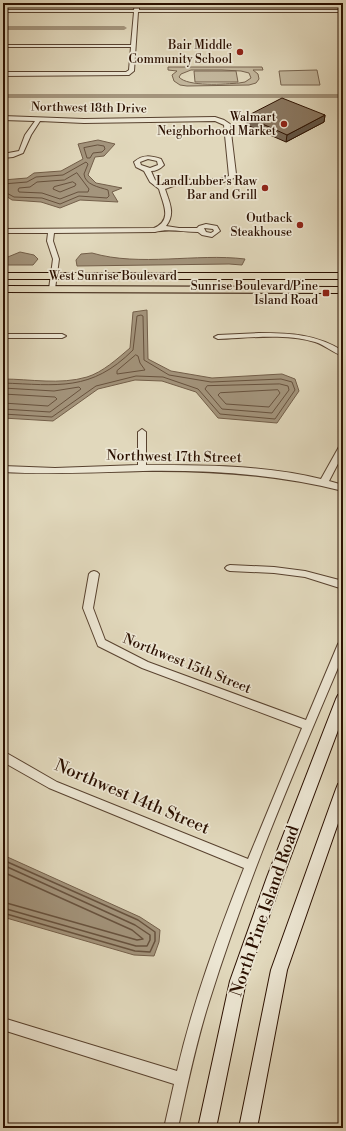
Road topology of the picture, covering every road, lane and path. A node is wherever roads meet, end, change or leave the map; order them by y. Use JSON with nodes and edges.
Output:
{"nodes":[{"id":1,"x":137,"y":3,"type":"edge"},
{"id":2,"x":343,"y":11,"type":"edge"},
{"id":3,"x":3,"y":12,"type":"edge"},
{"id":4,"x":136,"y":12,"type":"junction"},
{"id":5,"x":3,"y":46,"type":"edge"},
{"id":6,"x":134,"y":46,"type":"junction"},
{"id":7,"x":3,"y":74,"type":"edge"},
{"id":8,"x":3,"y":118,"type":"edge"},
{"id":9,"x":39,"y":119,"type":"junction"},
{"id":10,"x":3,"y":156,"type":"edge"},
{"id":11,"x":147,"y":170,"type":"dead end"},
{"id":12,"x":162,"y":188,"type":"junction"},
{"id":13,"x":162,"y":227,"type":"junction"},
{"id":14,"x":200,"y":230,"type":"dead end"},
{"id":15,"x":3,"y":231,"type":"edge"},
{"id":16,"x":51,"y":231,"type":"junction"},
{"id":17,"x":3,"y":276,"type":"edge"},
{"id":18,"x":53,"y":276,"type":"junction"},
{"id":19,"x":343,"y":276,"type":"edge"},
{"id":20,"x":3,"y":289,"type":"edge"},
{"id":21,"x":52,"y":289,"type":"junction"},
{"id":22,"x":343,"y":290,"type":"edge"},
{"id":23,"x":3,"y":336,"type":"edge"},
{"id":24,"x":62,"y":336,"type":"dead end"},
{"id":25,"x":218,"y":337,"type":"dead end"},
{"id":26,"x":343,"y":354,"type":"edge"},
{"id":27,"x":142,"y":432,"type":"dead end"},
{"id":28,"x":343,"y":447,"type":"edge"},
{"id":29,"x":142,"y":468,"type":"junction"},
{"id":30,"x":3,"y":469,"type":"edge"},
{"id":31,"x":324,"y":482,"type":"junction"},
{"id":32,"x":343,"y":488,"type":"edge"},
{"id":33,"x":230,"y":568,"type":"dead end"},
{"id":34,"x":94,"y":574,"type":"dead end"},
{"id":35,"x":343,"y":585,"type":"edge"},
{"id":36,"x":343,"y":644,"type":"edge"},
{"id":37,"x":343,"y":700,"type":"edge"},
{"id":38,"x":309,"y":726,"type":"junction"},
{"id":39,"x":3,"y":756,"type":"edge"},
{"id":40,"x":343,"y":789,"type":"edge"},
{"id":41,"x":250,"y":864,"type":"junction"},
{"id":42,"x":3,"y":1024,"type":"edge"},
{"id":43,"x":181,"y":1079,"type":"junction"},
{"id":44,"x":171,"y":1128,"type":"edge"},
{"id":45,"x":207,"y":1128,"type":"edge"},
{"id":46,"x":248,"y":1128,"type":"edge"}],
"edges":[{"from":1,"to":4,"type":"street"},
{"from":2,"to":4,"type":"street"},
{"from":3,"to":4,"type":"street"},
{"from":4,"to":6,"type":"street"},
{"from":5,"to":6,"type":"street"},
{"from":6,"to":7,"type":"street"},
{"from":8,"to":9,"type":"street","name":"Northwest 18th Drive"},
{"from":9,"to":10,"type":"street"},
{"from":9,"to":12,"type":"street","name":"Northwest 18th Drive"},
{"from":11,"to":12,"type":"street"},
{"from":12,"to":13,"type":"street"},
{"from":13,"to":14,"type":"street"},
{"from":13,"to":16,"type":"street"},
{"from":15,"to":16,"type":"street"},
{"from":16,"to":18,"type":"street"},
{"from":17,"to":18,"type":"highway","name":"West Sunrise Boulevard"},
{"from":18,"to":19,"type":"highway","name":"West Sunrise Boulevard"},
{"from":18,"to":21,"type":"street"},
{"from":20,"to":21,"type":"highway","name":"West Sunrise Boulevard"},
{"from":21,"to":22,"type":"highway","name":"West Sunrise Boulevard"},
{"from":23,"to":24,"type":"street"},
{"from":25,"to":26,"type":"street"},
{"from":27,"to":29,"type":"street"},
{"from":28,"to":31,"type":"street"},
{"from":29,"to":30,"type":"street","name":"Northwest 17th Street"},
{"from":29,"to":31,"type":"street","name":"Northwest 17th Street"},
{"from":31,"to":32,"type":"street","name":"Northwest 17th Street"},
{"from":33,"to":35,"type":"street"},
{"from":34,"to":38,"type":"street","name":"Northwest 15th Street"},
{"from":36,"to":38,"type":"street"},
{"from":37,"to":45,"type":"main road","name":"North Pine Island Road"},
{"from":38,"to":41,"type":"street"},
{"from":39,"to":41,"type":"street","name":"Northwest 14th Street"},
{"from":40,"to":46,"type":"main road"},
{"from":41,"to":43,"type":"street"},
{"from":42,"to":43,"type":"street"},
{"from":43,"to":44,"type":"street"}]}
